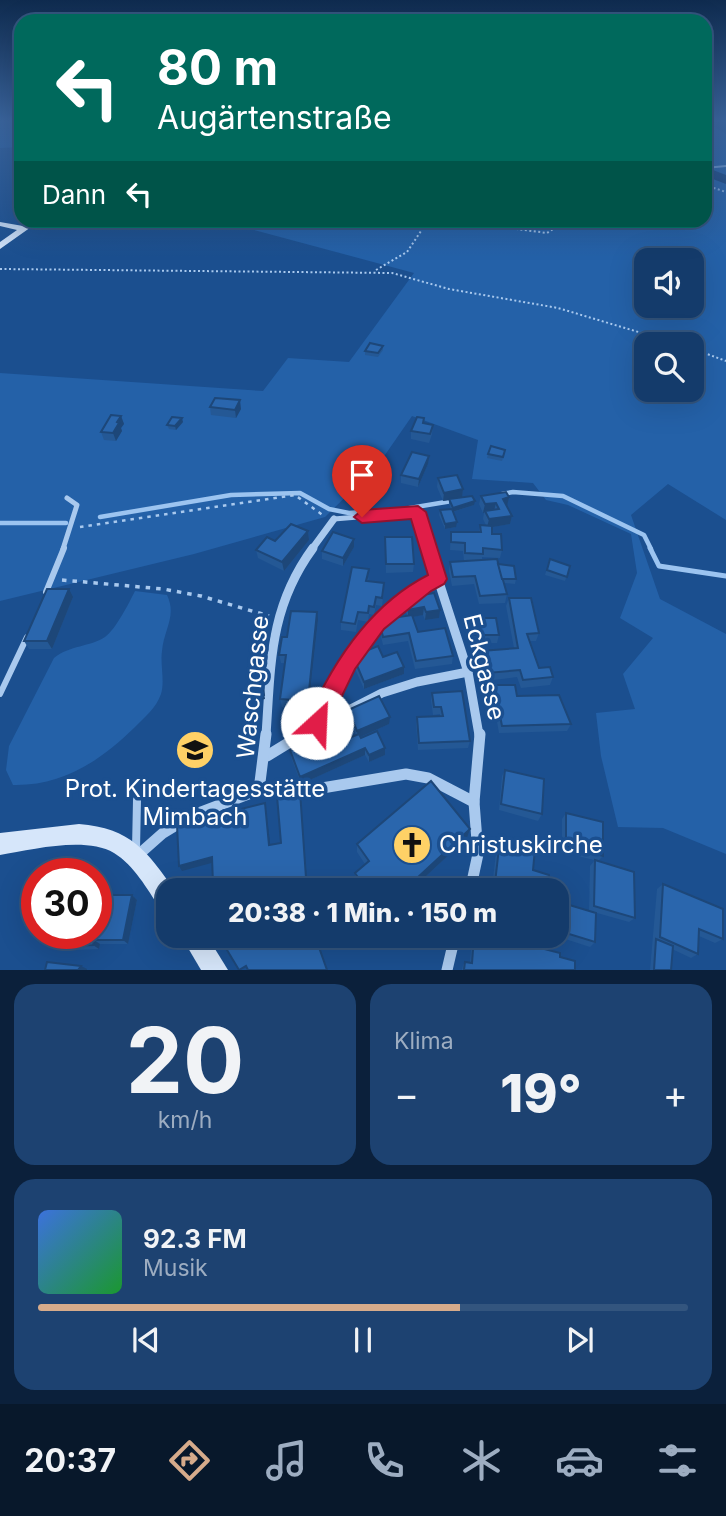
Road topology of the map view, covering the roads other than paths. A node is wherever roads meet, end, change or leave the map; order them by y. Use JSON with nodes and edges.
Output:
{"nodes":[{"id":1,"x":21,"y":228,"type":"edge"},
{"id":2,"x":26,"y":229,"type":"joint"},
{"id":3,"x":0,"y":246,"type":"edge"},
{"id":4,"x":67,"y":498,"type":"dead end"},
{"id":5,"x":418,"y":512,"type":"joint"},
{"id":6,"x":333,"y":520,"type":"joint"},
{"id":7,"x":438,"y":579,"type":"junction"},
{"id":8,"x":42,"y":603,"type":"edge"},
{"id":9,"x":32,"y":626,"type":"edge"},
{"id":10,"x":468,"y":672,"type":"junction"},
{"id":11,"x":0,"y":694,"type":"edge"},
{"id":12,"x":317,"y":723,"type":"junction"},
{"id":13,"x":267,"y":757,"type":"junction"},
{"id":14,"x":259,"y":790,"type":"junction"},
{"id":15,"x":137,"y":800,"type":"dead end"},
{"id":16,"x":474,"y":802,"type":"junction"},
{"id":17,"x":0,"y":844,"type":"edge"},
{"id":18,"x":136,"y":857,"type":"junction"},
{"id":19,"x":473,"y":878,"type":"edge"},
{"id":20,"x":156,"y":884,"type":"edge"},
{"id":21,"x":201,"y":948,"type":"edge"},
{"id":22,"x":452,"y":948,"type":"edge"},
{"id":23,"x":216,"y":970,"type":"edge"},
{"id":24,"x":447,"y":970,"type":"edge"}],
"edges":[{"from":1,"to":2,"type":"main road"},
{"from":2,"to":3,"type":"main road"},
{"from":4,"to":8,"type":"lane"},
{"from":5,"to":6,"type":"lane"},
{"from":5,"to":7,"type":"street","name":"Eckgasse"},
{"from":6,"to":13,"type":"street","name":"Waschgasse"},
{"from":7,"to":10,"type":"street","name":"Eckgasse"},
{"from":7,"to":12,"type":"street"},
{"from":9,"to":11,"type":"lane"},
{"from":10,"to":12,"type":"street"},
{"from":10,"to":16,"type":"street","name":"Eckgasse"},
{"from":12,"to":13,"type":"street"},
{"from":13,"to":14,"type":"street","name":"Waschgasse"},
{"from":14,"to":16,"type":"street"},
{"from":14,"to":18,"type":"street"},
{"from":15,"to":18,"type":"lane"},
{"from":16,"to":19,"type":"street","name":"Eckgasse"},
{"from":17,"to":18,"type":"main road"},
{"from":18,"to":20,"type":"main road"},
{"from":21,"to":23,"type":"main road"},
{"from":22,"to":24,"type":"street"}]}
